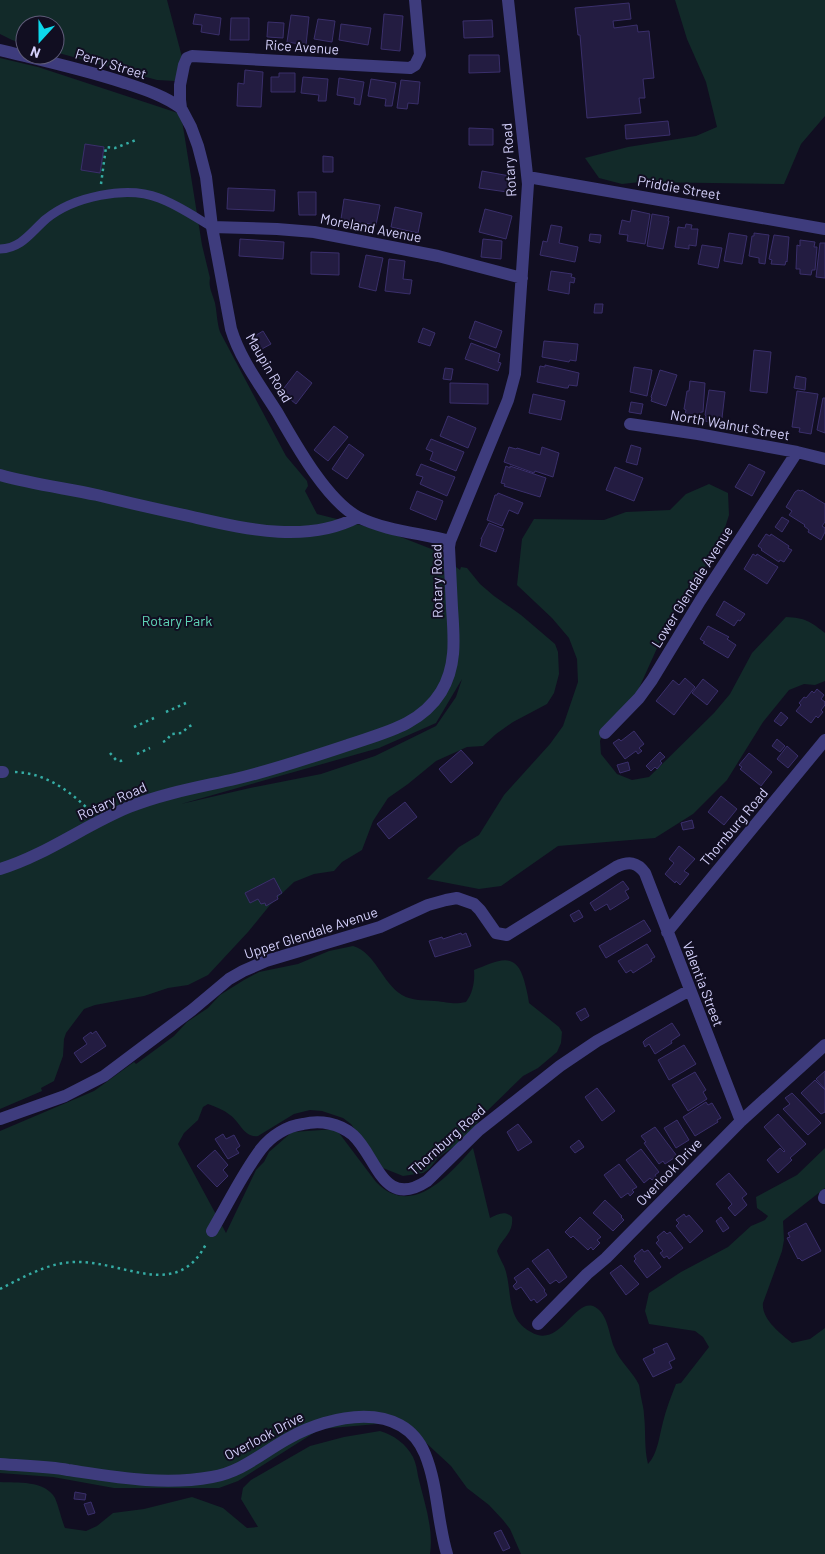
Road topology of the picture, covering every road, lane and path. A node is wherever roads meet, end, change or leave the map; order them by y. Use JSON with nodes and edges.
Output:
{"nodes":[{"id":1,"x":415,"y":0,"type":"edge"},
{"id":2,"x":508,"y":0,"type":"edge"},
{"id":3,"x":0,"y":50,"type":"edge"},
{"id":4,"x":187,"y":58,"type":"joint"},
{"id":5,"x":181,"y":108,"type":"junction"},
{"id":6,"x":136,"y":140,"type":"dead end"},
{"id":7,"x":528,"y":177,"type":"junction"},
{"id":8,"x":101,"y":187,"type":"dead end"},
{"id":9,"x":212,"y":227,"type":"junction"},
{"id":10,"x":825,"y":229,"type":"edge"},
{"id":11,"x":0,"y":249,"type":"edge"},
{"id":12,"x":522,"y":278,"type":"junction"},
{"id":13,"x":630,"y":424,"type":"dead end"},
{"id":14,"x":797,"y":452,"type":"junction"},
{"id":15,"x":825,"y":459,"type":"edge"},
{"id":16,"x":0,"y":475,"type":"edge"},
{"id":17,"x":358,"y":517,"type":"junction"},
{"id":18,"x":450,"y":540,"type":"junction"},
{"id":19,"x":186,"y":703,"type":"dead end"},
{"id":20,"x":166,"y":712,"type":"dead end"},
{"id":21,"x":154,"y":718,"type":"dead end"},
{"id":22,"x":194,"y":724,"type":"dead end"},
{"id":23,"x":134,"y":727,"type":"dead end"},
{"id":24,"x":605,"y":733,"type":"dead end"},
{"id":25,"x":825,"y":740,"type":"edge"},
{"id":26,"x":163,"y":742,"type":"dead end"},
{"id":27,"x":150,"y":748,"type":"dead end"},
{"id":28,"x":110,"y":753,"type":"dead end"},
{"id":29,"x":137,"y":754,"type":"dead end"},
{"id":30,"x":125,"y":759,"type":"dead end"},
{"id":31,"x":24,"y":772,"type":"dead end"},
{"id":32,"x":91,"y":811,"type":"dead end"},
{"id":33,"x":633,"y":863,"type":"joint"},
{"id":34,"x":0,"y":869,"type":"edge"},
{"id":35,"x":667,"y":932,"type":"junction"},
{"id":36,"x":690,"y":990,"type":"junction"},
{"id":37,"x":825,"y":1045,"type":"edge"},
{"id":38,"x":0,"y":1119,"type":"edge"},
{"id":39,"x":741,"y":1121,"type":"junction"},
{"id":40,"x":212,"y":1231,"type":"joint"},
{"id":41,"x":0,"y":1289,"type":"edge"},
{"id":42,"x":538,"y":1324,"type":"dead end"},
{"id":43,"x":0,"y":1464,"type":"edge"},
{"id":44,"x":446,"y":1554,"type":"edge"}],
"edges":[{"from":1,"to":4,"type":"street","name":"Rice Avenue"},
{"from":2,"to":7,"type":"street","name":"Rotary Road"},
{"from":3,"to":5,"type":"street","name":"Perry Street"},
{"from":4,"to":5,"type":"street","name":"Maupin Road"},
{"from":5,"to":9,"type":"street","name":"Maupin Road"},
{"from":6,"to":8,"type":"path"},
{"from":7,"to":10,"type":"street","name":"Priddie Street"},
{"from":7,"to":12,"type":"street","name":"Rotary Road"},
{"from":9,"to":11,"type":"lane"},
{"from":9,"to":12,"type":"street","name":"Moreland Avenue"},
{"from":9,"to":17,"type":"street","name":"Maupin Road"},
{"from":12,"to":18,"type":"street","name":"Rotary Road"},
{"from":13,"to":14,"type":"street","name":"North Walnut Street"},
{"from":14,"to":15,"type":"street","name":"North Walnut Street"},
{"from":14,"to":24,"type":"street","name":"Lower Glendale Avenue"},
{"from":16,"to":17,"type":"street"},
{"from":17,"to":18,"type":"street","name":"Maupin Road"},
{"from":18,"to":34,"type":"street","name":"Rotary Road"},
{"from":19,"to":20,"type":"path"},
{"from":21,"to":23,"type":"path"},
{"from":22,"to":26,"type":"path"},
{"from":25,"to":35,"type":"street","name":"Thornburg Road"},
{"from":27,"to":29,"type":"path"},
{"from":28,"to":30,"type":"path"},
{"from":31,"to":32,"type":"path"},
{"from":33,"to":35,"type":"street","name":"Valentia Street"},
{"from":33,"to":38,"type":"street","name":"Upper Glendale Avenue"},
{"from":35,"to":36,"type":"street","name":"Valentia Street"},
{"from":36,"to":39,"type":"street","name":"Valentia Street"},
{"from":36,"to":40,"type":"street","name":"Thornburg Road"},
{"from":37,"to":39,"type":"street","name":"Overlook Drive"},
{"from":39,"to":42,"type":"street","name":"Overlook Drive"},
{"from":40,"to":41,"type":"path"},
{"from":43,"to":44,"type":"street","name":"Overlook Drive"}]}
